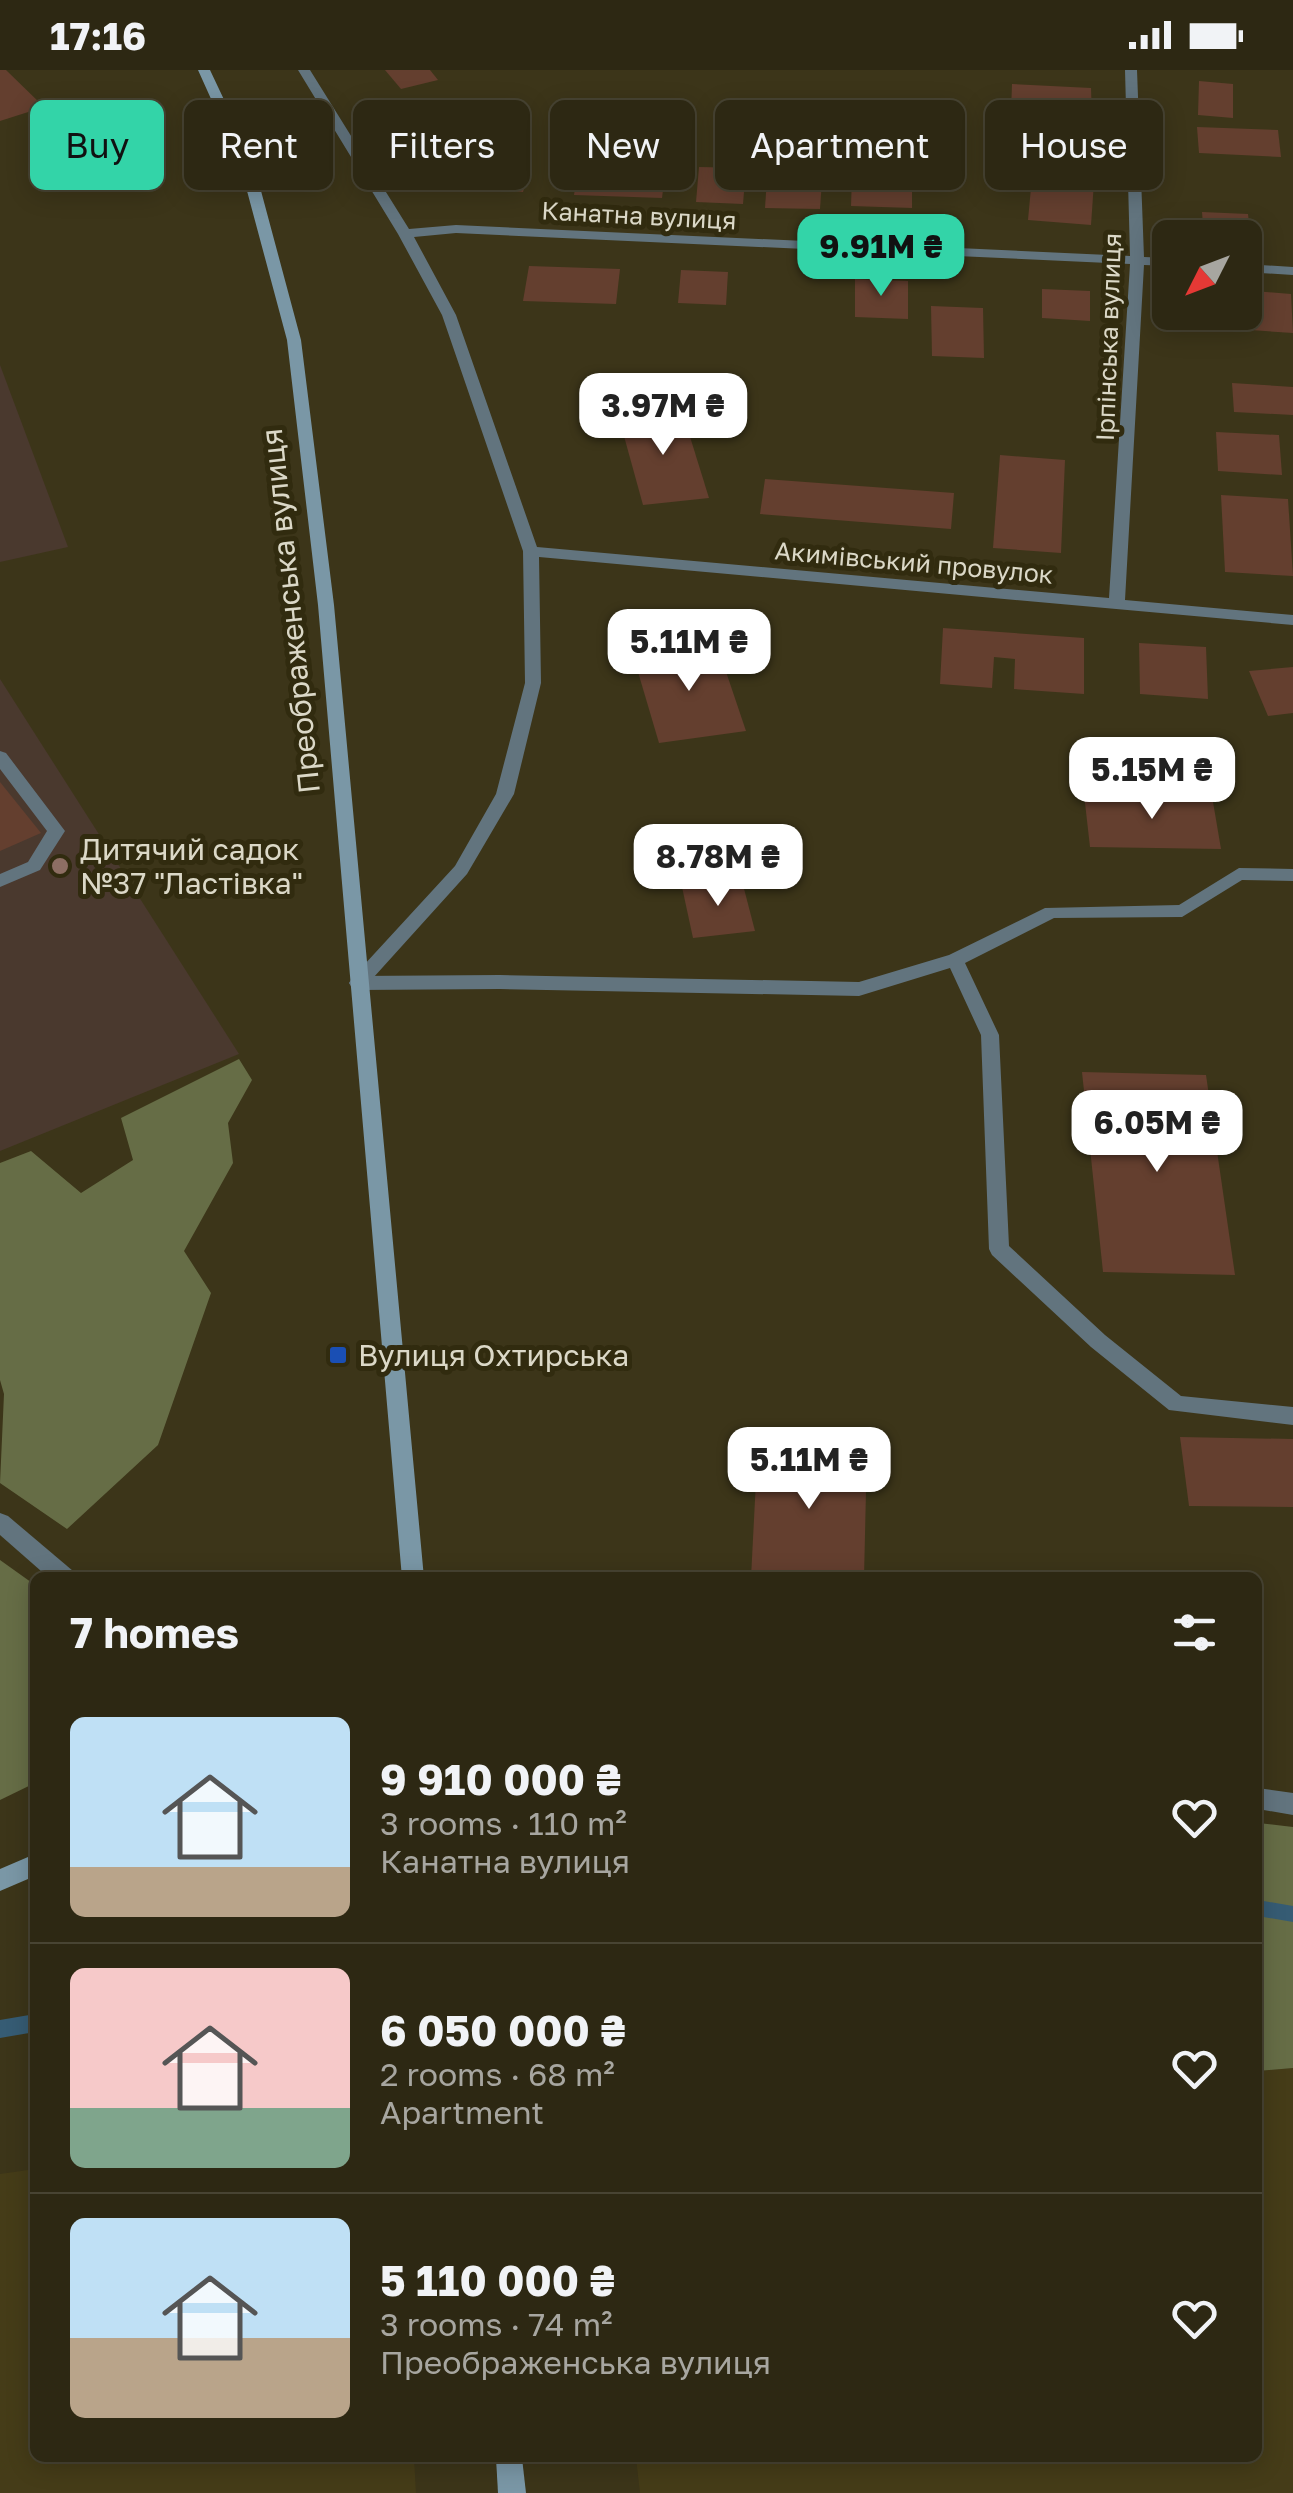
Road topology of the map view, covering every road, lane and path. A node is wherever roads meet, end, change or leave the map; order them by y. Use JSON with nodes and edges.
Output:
{"nodes":[{"id":1,"x":204,"y":70,"type":"edge"},
{"id":2,"x":304,"y":70,"type":"edge"},
{"id":3,"x":1131,"y":70,"type":"edge"},
{"id":4,"x":405,"y":234,"type":"junction"},
{"id":5,"x":1137,"y":260,"type":"junction"},
{"id":6,"x":1152,"y":261,"type":"edge"},
{"id":7,"x":1262,"y":269,"type":"edge"},
{"id":8,"x":1293,"y":271,"type":"edge"},
{"id":9,"x":531,"y":551,"type":"junction"},
{"id":10,"x":1117,"y":606,"type":"junction"},
{"id":11,"x":1293,"y":620,"type":"edge"},
{"id":12,"x":0,"y":757,"type":"edge"},
{"id":13,"x":1293,"y":875,"type":"edge"},
{"id":14,"x":0,"y":880,"type":"edge"},
{"id":15,"x":955,"y":960,"type":"junction"},
{"id":16,"x":358,"y":984,"type":"junction"},
{"id":17,"x":1293,"y":1416,"type":"edge"},
{"id":18,"x":0,"y":1522,"type":"edge"},
{"id":19,"x":58,"y":1572,"type":"edge"},
{"id":20,"x":411,"y":1572,"type":"edge"},
{"id":21,"x":1262,"y":1800,"type":"edge"},
{"id":22,"x":1293,"y":1804,"type":"edge"},
{"id":23,"x":30,"y":1867,"type":"edge"},
{"id":24,"x":0,"y":1880,"type":"edge"},
{"id":25,"x":509,"y":2462,"type":"edge"},
{"id":26,"x":512,"y":2493,"type":"edge"}],
"edges":[{"from":1,"to":16,"type":"main road","name":"Преображенська вулиця"},
{"from":2,"to":4,"type":"street"},
{"from":3,"to":5,"type":"street","name":"Ірпінська вулиця"},
{"from":4,"to":5,"type":"street","name":"Канатна вулиця"},
{"from":4,"to":9,"type":"street"},
{"from":5,"to":6,"type":"street","name":"Канатна вулиця"},
{"from":5,"to":10,"type":"street","name":"Ірпінська вулиця"},
{"from":7,"to":8,"type":"street"},
{"from":9,"to":10,"type":"street","name":"Акимівський провулок"},
{"from":9,"to":16,"type":"street"},
{"from":10,"to":11,"type":"street","name":"Акимівський провулок"},
{"from":12,"to":14,"type":"street"},
{"from":13,"to":15,"type":"street"},
{"from":15,"to":16,"type":"street"},
{"from":15,"to":17,"type":"street"},
{"from":16,"to":20,"type":"main road","name":"Преображенська вулиця"},
{"from":18,"to":19,"type":"street"},
{"from":21,"to":22,"type":"street"},
{"from":23,"to":24,"type":"main road"},
{"from":25,"to":26,"type":"main road"}]}
